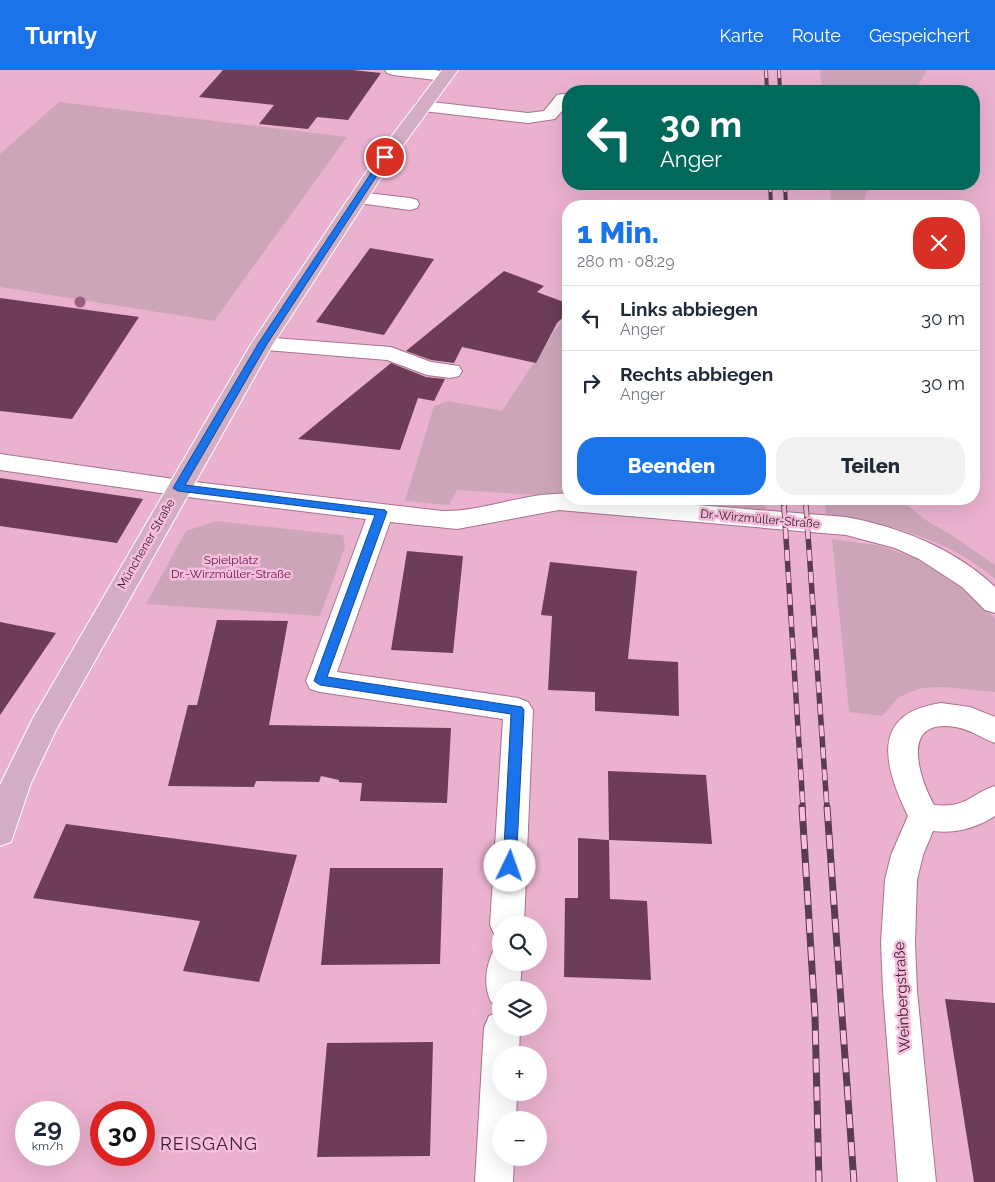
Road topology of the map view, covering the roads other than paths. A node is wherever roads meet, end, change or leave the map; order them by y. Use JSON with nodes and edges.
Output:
{"nodes":[{"id":1,"x":393,"y":70,"type":"edge"},
{"id":2,"x":447,"y":73,"type":"edge"},
{"id":3,"x":562,"y":101,"type":"edge"},
{"id":4,"x":423,"y":106,"type":"junction"},
{"id":5,"x":358,"y":198,"type":"junction"},
{"id":6,"x":410,"y":204,"type":"dead end"},
{"id":7,"x":262,"y":344,"type":"junction"},
{"id":8,"x":451,"y":371,"type":"dead end"},
{"id":9,"x":0,"y":462,"type":"edge"},
{"id":10,"x":178,"y":488,"type":"junction"},
{"id":11,"x":562,"y":502,"type":"edge"},
{"id":12,"x":595,"y":505,"type":"edge"},
{"id":13,"x":381,"y":512,"type":"junction"},
{"id":14,"x":995,"y":603,"type":"edge"},
{"id":15,"x":995,"y":731,"type":"edge"},
{"id":16,"x":8,"y":782,"type":"edge"},
{"id":17,"x":995,"y":799,"type":"edge"},
{"id":18,"x":924,"y":816,"type":"junction"},
{"id":19,"x":0,"y":832,"type":"edge"},
{"id":20,"x":507,"y":916,"type":"edge"},
{"id":21,"x":502,"y":1036,"type":"edge"},
{"id":22,"x":494,"y":1182,"type":"edge"},
{"id":23,"x":917,"y":1182,"type":"edge"}],
"edges":[{"from":1,"to":2,"type":"street"},
{"from":2,"to":4,"type":"main road","name":"Münchener Straße"},
{"from":3,"to":4,"type":"street"},
{"from":4,"to":5,"type":"main road","name":"Münchener Straße"},
{"from":5,"to":6,"type":"street"},
{"from":5,"to":7,"type":"main road","name":"Münchener Straße"},
{"from":7,"to":8,"type":"street"},
{"from":7,"to":10,"type":"main road","name":"Münchener Straße"},
{"from":9,"to":10,"type":"street","name":"Dr.-Wirzmüller-Straße"},
{"from":10,"to":13,"type":"street","name":"Dr.-Wirzmüller-Straße"},
{"from":10,"to":16,"type":"main road","name":"Münchener Straße"},
{"from":11,"to":13,"type":"street","name":"Dr.-Wirzmüller-Straße"},
{"from":12,"to":14,"type":"street","name":"Dr.-Wirzmüller-Straße"},
{"from":13,"to":20,"type":"street"},
{"from":15,"to":18,"type":"street"},
{"from":16,"to":19,"type":"main road","name":"Münchener Straße"},
{"from":17,"to":18,"type":"street"},
{"from":18,"to":23,"type":"street","name":"Weinbergstraße"},
{"from":21,"to":22,"type":"street"}]}
